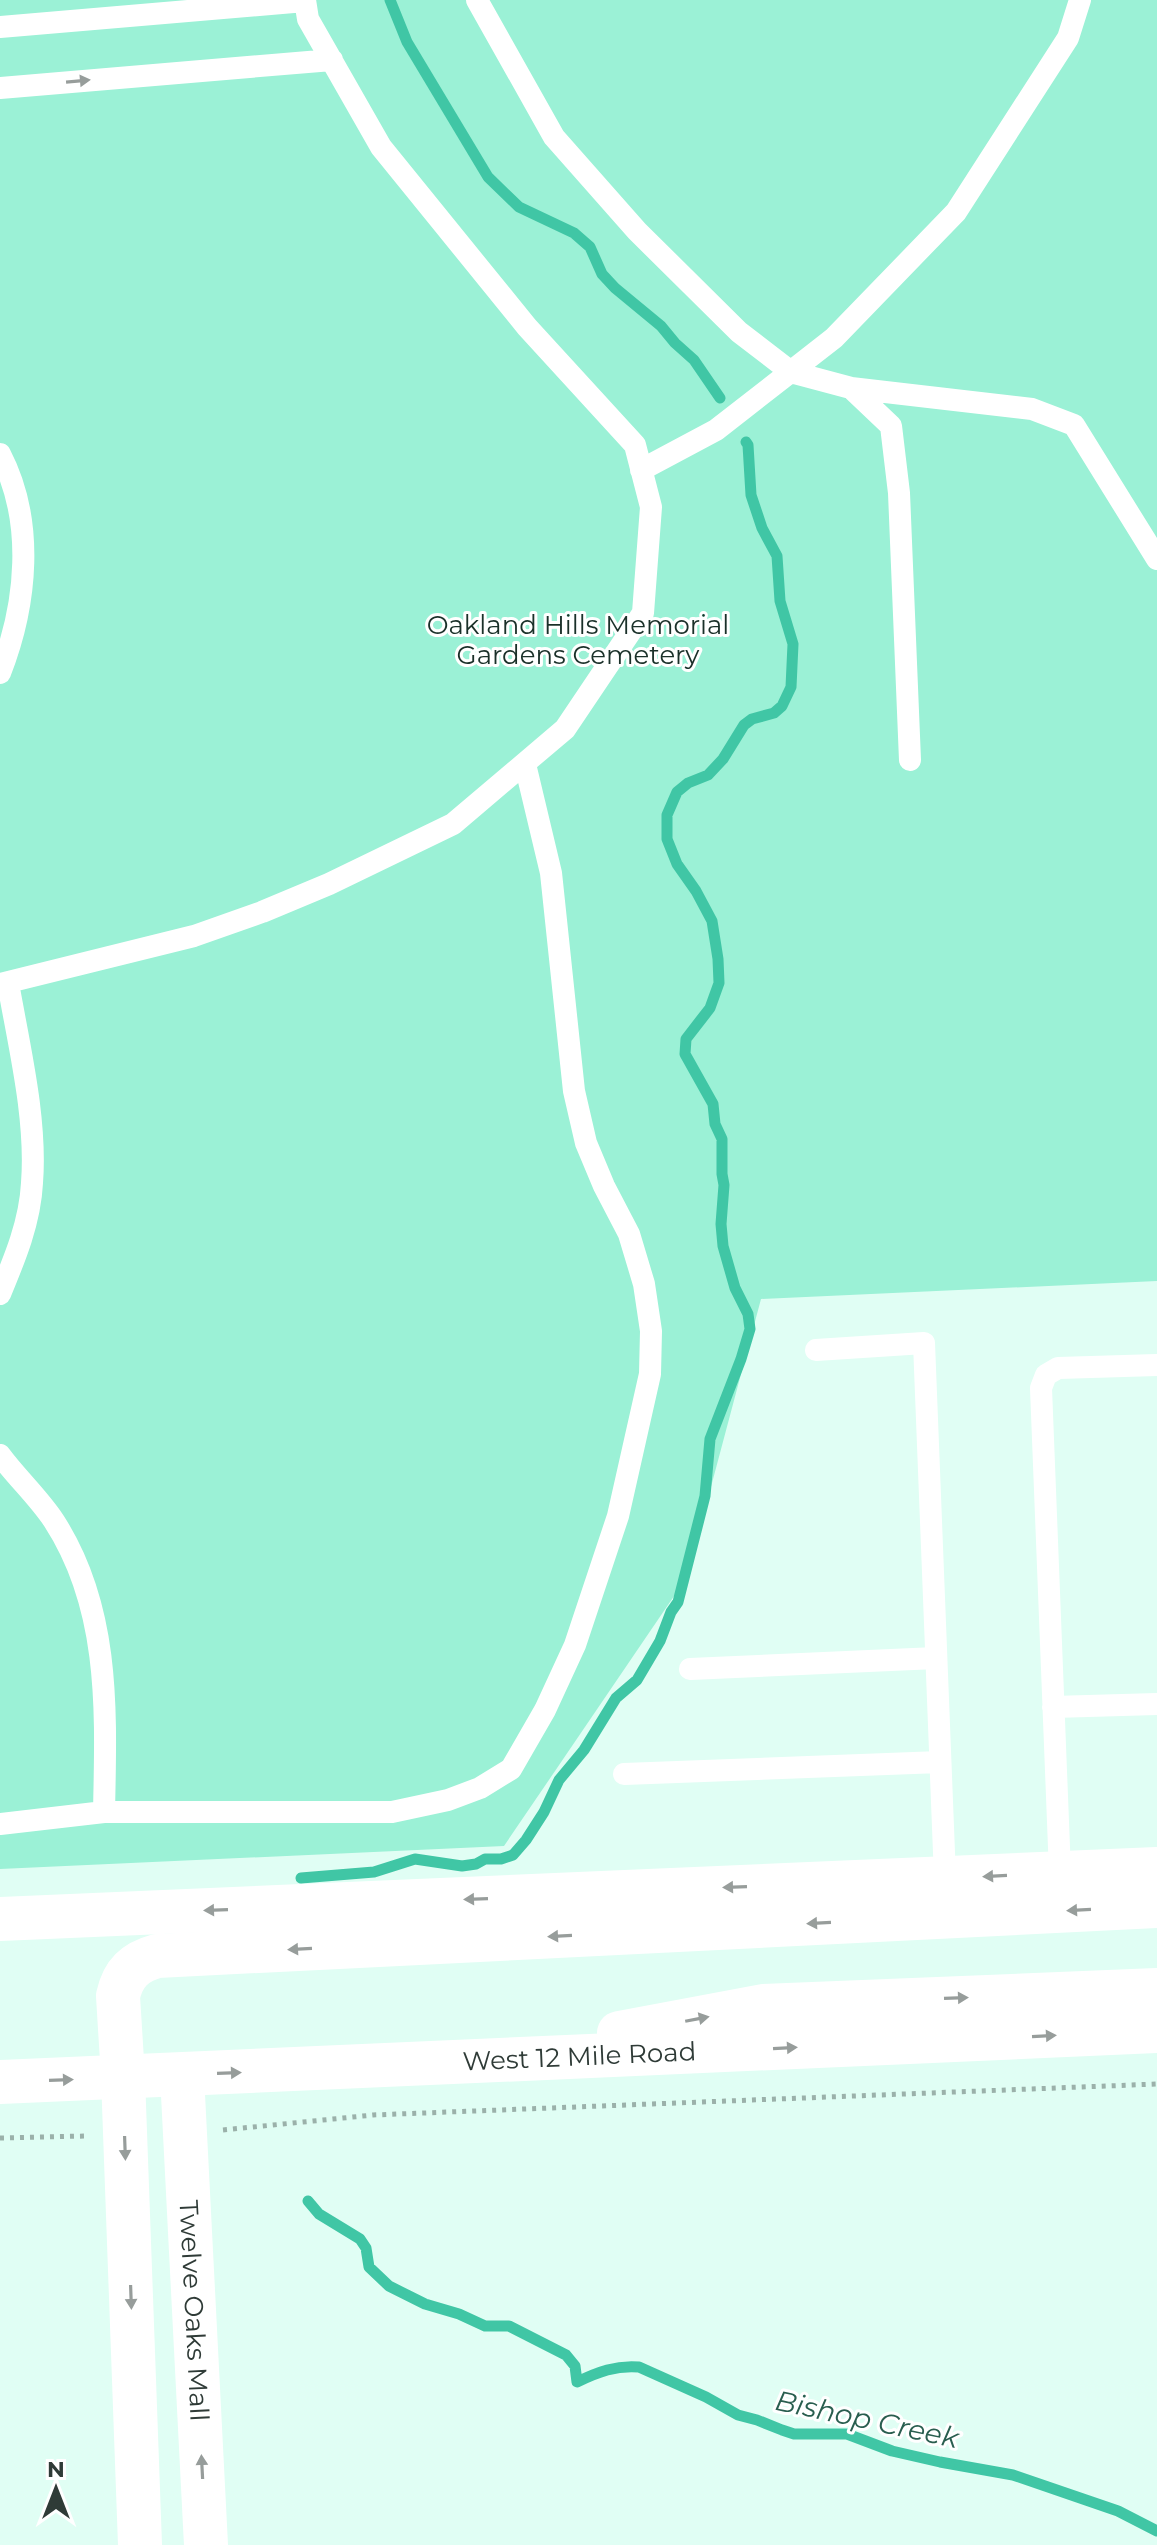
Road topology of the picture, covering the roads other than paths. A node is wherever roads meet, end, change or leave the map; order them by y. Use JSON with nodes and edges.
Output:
{"nodes":[{"id":1,"x":305,"y":0,"type":"edge"},
{"id":2,"x":477,"y":0,"type":"edge"},
{"id":3,"x":1080,"y":0,"type":"edge"},
{"id":4,"x":0,"y":27,"type":"edge"},
{"id":5,"x":332,"y":60,"type":"junction"},
{"id":6,"x":0,"y":88,"type":"edge"},
{"id":7,"x":791,"y":372,"type":"junction"},
{"id":8,"x":851,"y":388,"type":"junction"},
{"id":9,"x":0,"y":454,"type":"edge"},
{"id":10,"x":641,"y":470,"type":"junction"},
{"id":11,"x":1157,"y":559,"type":"edge"},
{"id":12,"x":0,"y":673,"type":"edge"},
{"id":13,"x":910,"y":760,"type":"dead end"},
{"id":14,"x":525,"y":764,"type":"junction"},
{"id":15,"x":4,"y":983,"type":"edge"},
{"id":16,"x":0,"y":1294,"type":"edge"},
{"id":17,"x":816,"y":1350,"type":"dead end"},
{"id":18,"x":1157,"y":1365,"type":"edge"},
{"id":19,"x":0,"y":1455,"type":"edge"},
{"id":20,"x":936,"y":1658,"type":"junction"},
{"id":21,"x":690,"y":1669,"type":"dead end"},
{"id":22,"x":1157,"y":1704,"type":"edge"},
{"id":23,"x":1053,"y":1707,"type":"junction"},
{"id":24,"x":940,"y":1762,"type":"junction"},
{"id":25,"x":624,"y":1774,"type":"dead end"},
{"id":26,"x":104,"y":1812,"type":"junction"},
{"id":27,"x":0,"y":1824,"type":"edge"},
{"id":28,"x":1157,"y":1869,"type":"edge"},
{"id":29,"x":1060,"y":1873,"type":"junction"},
{"id":30,"x":945,"y":1878,"type":"junction"},
{"id":31,"x":1157,"y":1906,"type":"edge"},
{"id":32,"x":0,"y":1919,"type":"edge"},
{"id":33,"x":1157,"y":1990,"type":"edge"},
{"id":34,"x":1157,"y":2031,"type":"edge"},
{"id":35,"x":455,"y":2063,"type":"junction"},
{"id":36,"x":182,"y":2075,"type":"junction"},
{"id":37,"x":123,"y":2077,"type":"junction"},
{"id":38,"x":0,"y":2082,"type":"edge"},
{"id":39,"x":140,"y":2545,"type":"edge"},
{"id":40,"x":206,"y":2545,"type":"edge"}],
"edges":[{"from":1,"to":4,"type":"lane"},
{"from":1,"to":5,"type":"lane"},
{"from":2,"to":7,"type":"lane"},
{"from":3,"to":7,"type":"lane"},
{"from":6,"to":5,"type":"lane","one_way":true},
{"from":5,"to":10,"type":"lane"},
{"from":7,"to":8,"type":"lane"},
{"from":7,"to":10,"type":"lane"},
{"from":8,"to":11,"type":"lane"},
{"from":8,"to":13,"type":"lane"},
{"from":9,"to":12,"type":"lane"},
{"from":10,"to":14,"type":"lane"},
{"from":14,"to":15,"type":"lane"},
{"from":14,"to":26,"type":"lane"},
{"from":15,"to":16,"type":"lane"},
{"from":17,"to":20,"type":"lane"},
{"from":18,"to":23,"type":"lane"},
{"from":19,"to":26,"type":"lane"},
{"from":20,"to":21,"type":"lane"},
{"from":20,"to":24,"type":"lane"},
{"from":22,"to":23,"type":"lane"},
{"from":23,"to":29,"type":"lane"},
{"from":24,"to":25,"type":"lane"},
{"from":24,"to":30,"type":"lane"},
{"from":26,"to":27,"type":"lane"},
{"from":28,"to":29,"type":"main road"},
{"from":29,"to":30,"type":"main road","one_way":true},
{"from":30,"to":32,"type":"main road","one_way":true},
{"from":31,"to":37,"type":"main road","one_way":true},
{"from":35,"to":33,"type":"main road","one_way":true},
{"from":35,"to":34,"type":"main road","name":"West 12 Mile Road","one_way":true},
{"from":36,"to":35,"type":"main road","name":"West 12 Mile Road","one_way":true},
{"from":36,"to":37,"type":"main road","name":"West 12 Mile Road"},
{"from":40,"to":36,"type":"main road","name":"Twelve Oaks Mall","one_way":true},
{"from":38,"to":37,"type":"main road","name":"West 12 Mile Road","one_way":true},
{"from":37,"to":39,"type":"main road","one_way":true}]}
